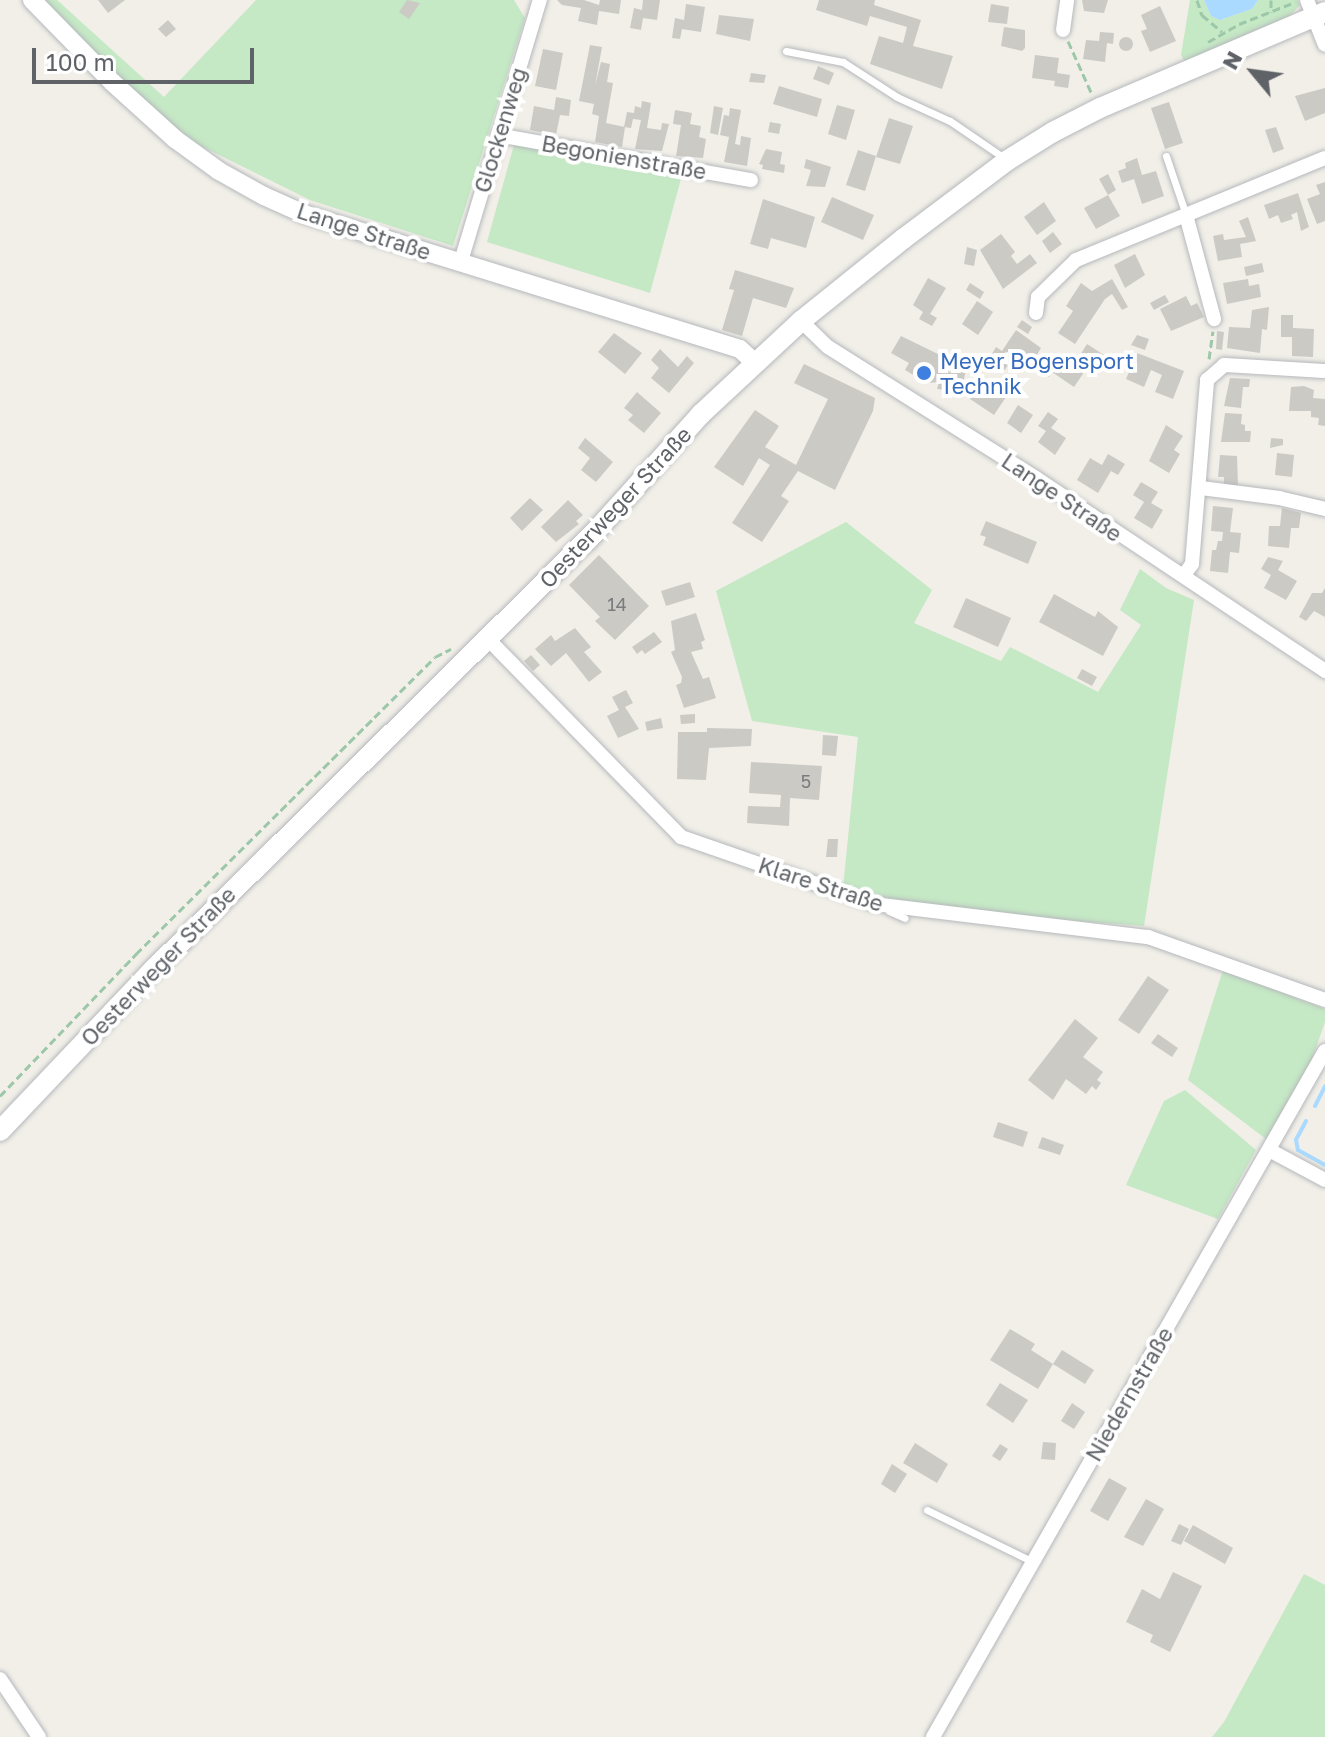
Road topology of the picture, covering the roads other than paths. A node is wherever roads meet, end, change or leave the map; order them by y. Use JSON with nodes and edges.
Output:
{"nodes":[{"id":1,"x":32,"y":0,"type":"edge"},
{"id":2,"x":540,"y":0,"type":"edge"},
{"id":3,"x":1067,"y":0,"type":"edge"},
{"id":4,"x":1316,"y":9,"type":"edge"},
{"id":5,"x":1063,"y":30,"type":"road end"},
{"id":6,"x":1325,"y":45,"type":"edge"},
{"id":7,"x":786,"y":51,"type":"dead end"},
{"id":8,"x":498,"y":135,"type":"junction"},
{"id":9,"x":1166,"y":156,"type":"dead end"},
{"id":10,"x":1325,"y":158,"type":"edge"},
{"id":11,"x":1008,"y":160,"type":"junction"},
{"id":12,"x":751,"y":180,"type":"dead end"},
{"id":13,"x":1186,"y":215,"type":"junction"},
{"id":14,"x":461,"y":261,"type":"junction"},
{"id":15,"x":1036,"y":313,"type":"dead end"},
{"id":16,"x":1214,"y":319,"type":"road end"},
{"id":17,"x":801,"y":321,"type":"junction"},
{"id":18,"x":753,"y":361,"type":"junction"},
{"id":19,"x":1325,"y":371,"type":"edge"},
{"id":20,"x":1201,"y":488,"type":"junction"},
{"id":21,"x":1325,"y":509,"type":"edge"},
{"id":22,"x":1184,"y":575,"type":"junction"},
{"id":23,"x":488,"y":639,"type":"junction"},
{"id":24,"x":1325,"y":671,"type":"edge"},
{"id":25,"x":874,"y":904,"type":"junction"},
{"id":26,"x":905,"y":918,"type":"dead end"},
{"id":27,"x":1325,"y":1000,"type":"edge"},
{"id":28,"x":1325,"y":1051,"type":"edge"},
{"id":29,"x":0,"y":1131,"type":"edge"},
{"id":30,"x":1271,"y":1151,"type":"junction"},
{"id":31,"x":1325,"y":1180,"type":"edge"},
{"id":32,"x":927,"y":1510,"type":"dead end"},
{"id":33,"x":1033,"y":1562,"type":"junction"},
{"id":34,"x":0,"y":1679,"type":"edge"},
{"id":35,"x":39,"y":1737,"type":"edge"},
{"id":36,"x":933,"y":1737,"type":"edge"}],
"edges":[{"from":1,"to":14,"type":"street","name":"Lange Straße"},
{"from":2,"to":8,"type":"street","name":"Glockenweg"},
{"from":3,"to":5,"type":"street"},
{"from":4,"to":6,"type":"street"},
{"from":4,"to":11,"type":"main road","name":"Oesterweger Straße"},
{"from":7,"to":11,"type":"lane"},
{"from":8,"to":12,"type":"street","name":"Begonienstraße"},
{"from":8,"to":14,"type":"street","name":"Glockenweg"},
{"from":9,"to":13,"type":"lane"},
{"from":10,"to":13,"type":"street"},
{"from":11,"to":17,"type":"main road","name":"Oesterweger Straße"},
{"from":13,"to":15,"type":"street"},
{"from":13,"to":16,"type":"street"},
{"from":14,"to":18,"type":"street","name":"Lange Straße"},
{"from":17,"to":18,"type":"main road","name":"Oesterweger Straße"},
{"from":17,"to":22,"type":"street","name":"Lange Straße"},
{"from":18,"to":23,"type":"main road","name":"Oesterweger Straße"},
{"from":19,"to":20,"type":"street"},
{"from":20,"to":21,"type":"street"},
{"from":20,"to":22,"type":"street"},
{"from":22,"to":24,"type":"street","name":"Lange Straße"},
{"from":23,"to":25,"type":"street","name":"Klare Straße"},
{"from":23,"to":29,"type":"main road","name":"Oesterweger Straße"},
{"from":25,"to":26,"type":"lane"},
{"from":25,"to":27,"type":"street","name":"Klare Straße"},
{"from":28,"to":30,"type":"street","name":"Niedernstraße"},
{"from":30,"to":31,"type":"street"},
{"from":30,"to":33,"type":"street","name":"Niedernstraße"},
{"from":32,"to":33,"type":"lane"},
{"from":33,"to":36,"type":"street","name":"Niedernstraße"},
{"from":34,"to":35,"type":"street"}]}
